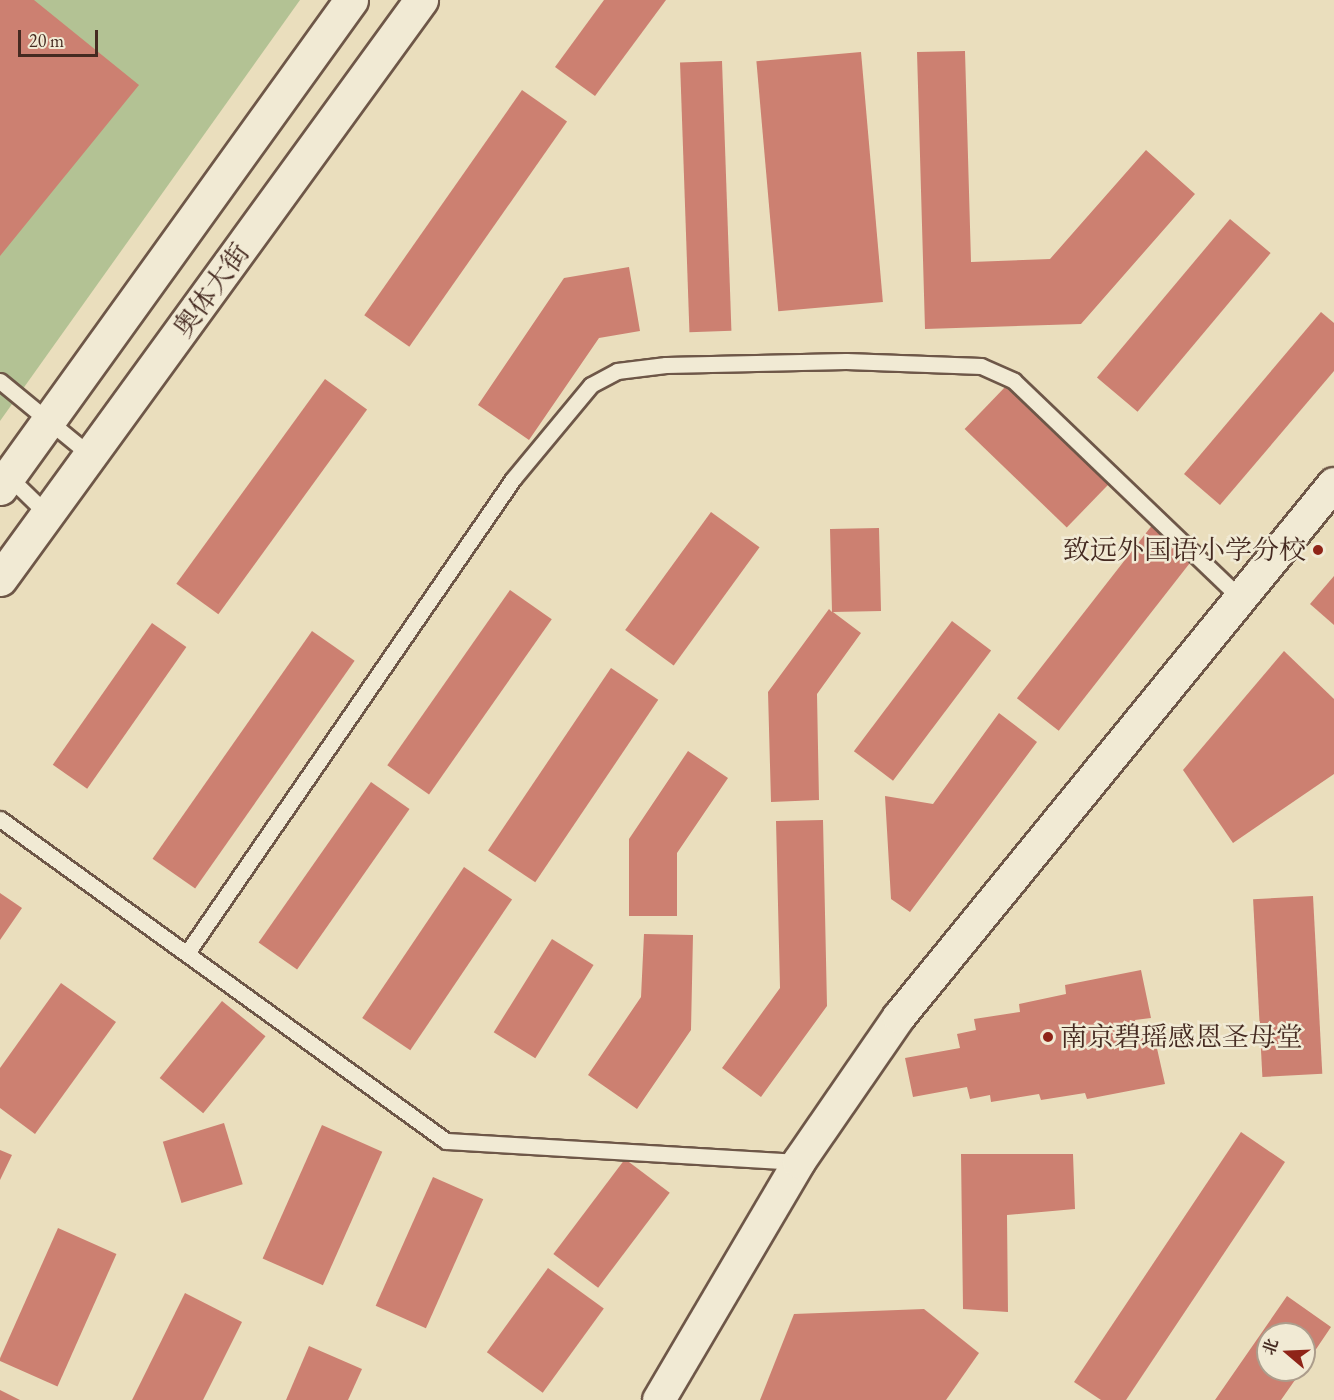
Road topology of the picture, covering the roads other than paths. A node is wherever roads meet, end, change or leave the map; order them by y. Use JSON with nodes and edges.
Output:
{"nodes":[{"id":1,"x":351,"y":0,"type":"edge"},
{"id":2,"x":421,"y":0,"type":"edge"},
{"id":3,"x":0,"y":381,"type":"edge"},
{"id":4,"x":45,"y":419,"type":"junction"},
{"id":5,"x":90,"y":455,"type":"junction"},
{"id":6,"x":3,"y":478,"type":"edge"},
{"id":7,"x":1334,"y":484,"type":"edge"},
{"id":8,"x":47,"y":514,"type":"junction"},
{"id":9,"x":0,"y":579,"type":"edge"},
{"id":10,"x":1241,"y":598,"type":"junction"},
{"id":11,"x":0,"y":819,"type":"edge"},
{"id":12,"x":188,"y":953,"type":"junction"},
{"id":13,"x":799,"y":1162,"type":"junction"},
{"id":14,"x":659,"y":1400,"type":"edge"}],
"edges":[{"from":1,"to":4,"type":"main road"},
{"from":2,"to":5,"type":"main road","name":"奥体大街"},
{"from":3,"to":4,"type":"lane"},
{"from":4,"to":5,"type":"lane"},
{"from":4,"to":6,"type":"main road"},
{"from":5,"to":8,"type":"main road","name":"奥体大街"},
{"from":6,"to":8,"type":"lane"},
{"from":7,"to":10,"type":"street"},
{"from":8,"to":9,"type":"main road","name":"奥体大街"},
{"from":10,"to":12,"type":"lane"},
{"from":10,"to":13,"type":"street"},
{"from":11,"to":12,"type":"lane"},
{"from":12,"to":13,"type":"lane"},
{"from":13,"to":14,"type":"street"}]}
